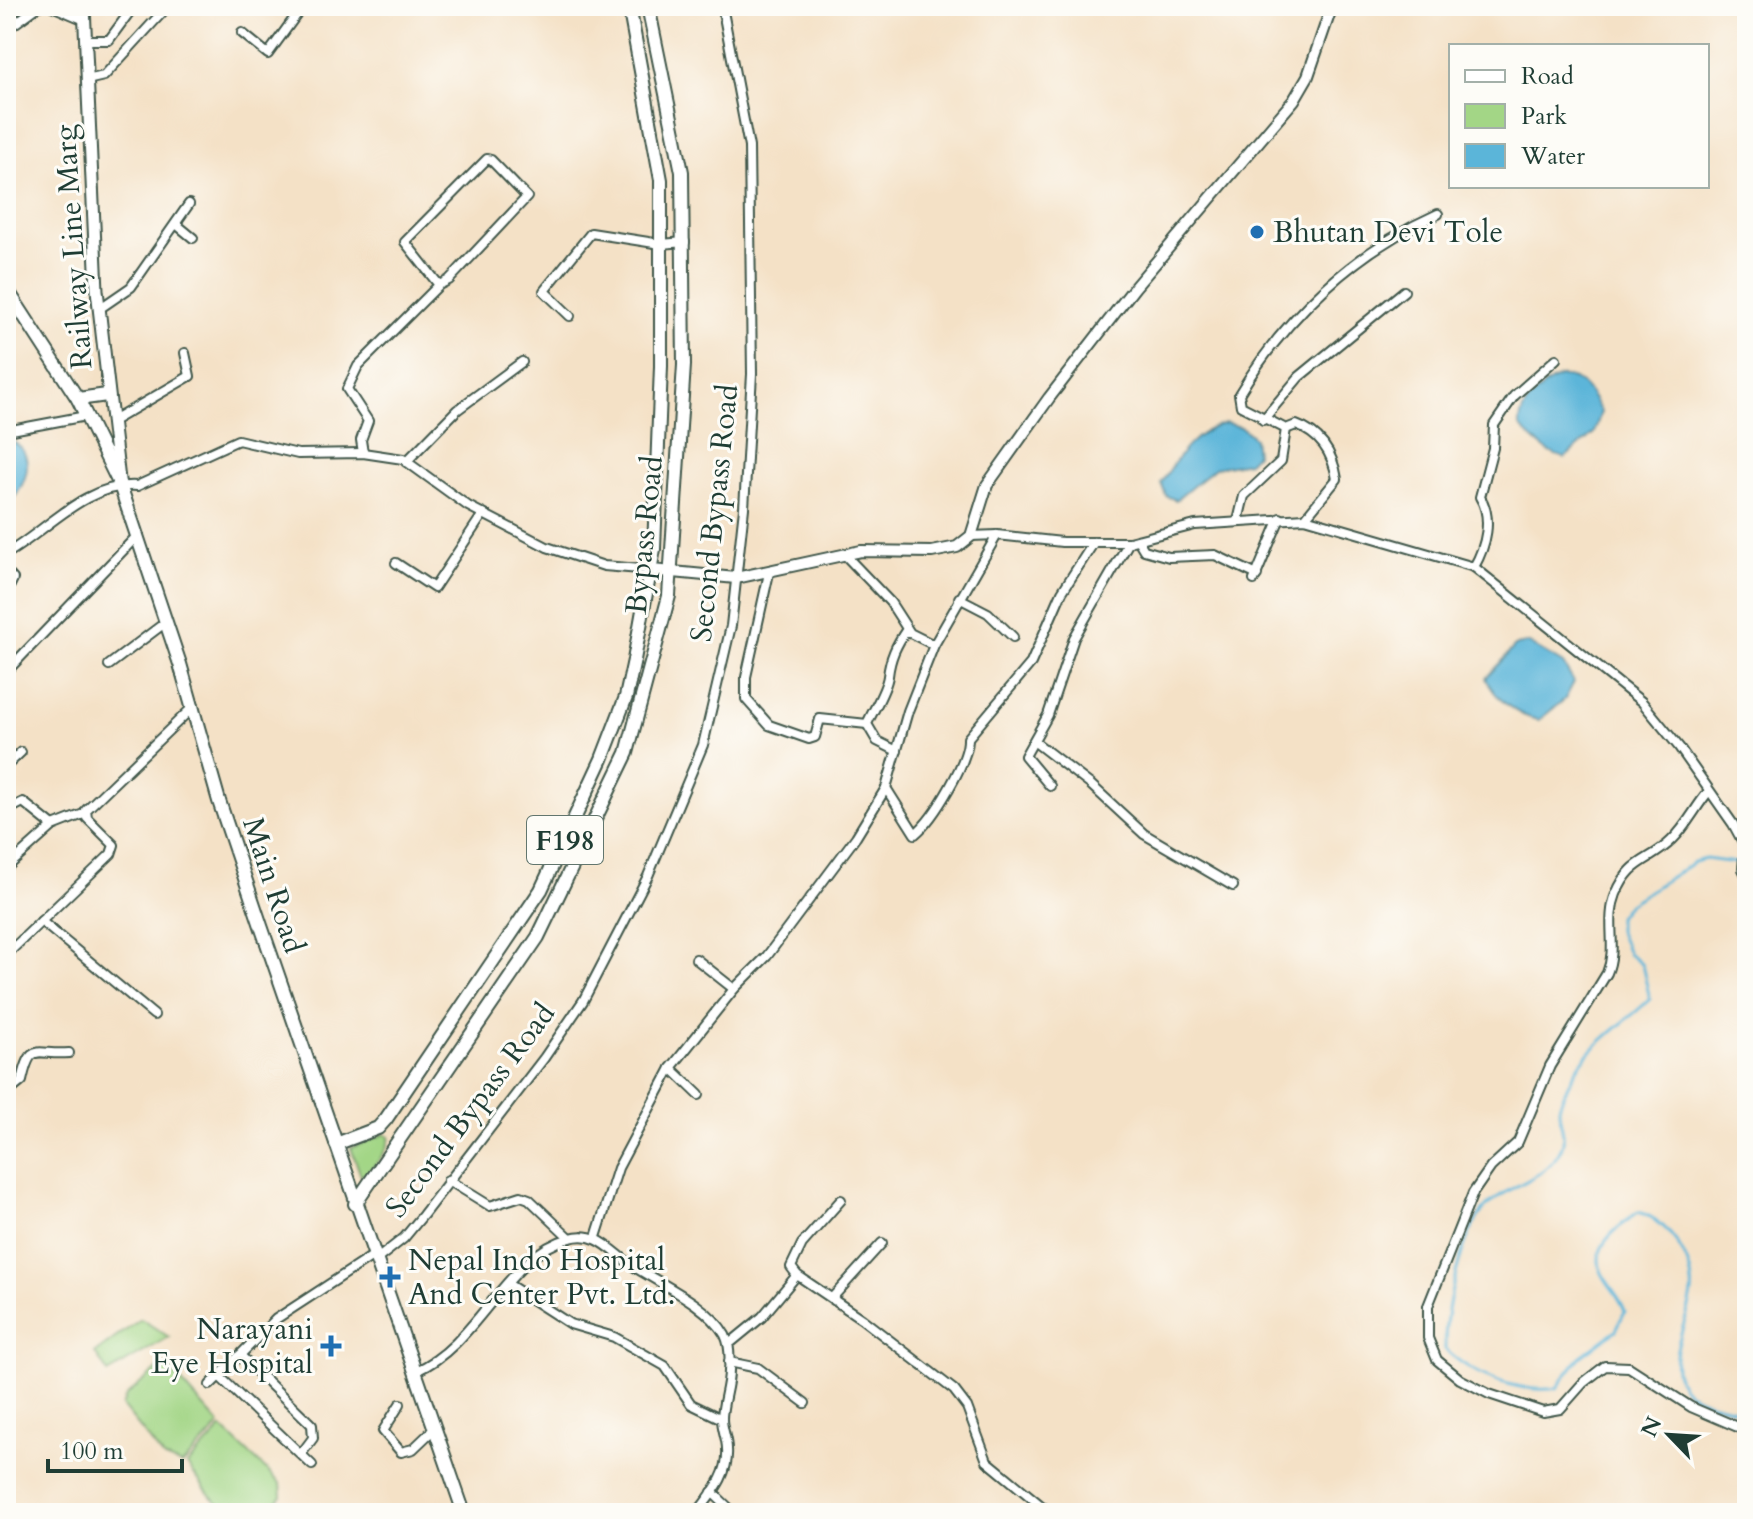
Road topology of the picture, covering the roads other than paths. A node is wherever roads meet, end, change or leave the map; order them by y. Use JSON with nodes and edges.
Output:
{"nodes":[{"id":1,"x":39,"y":6,"type":"edge"},
{"id":2,"x":52,"y":6,"type":"edge"},
{"id":3,"x":84,"y":6,"type":"edge"},
{"id":4,"x":134,"y":6,"type":"edge"},
{"id":5,"x":168,"y":6,"type":"edge"},
{"id":6,"x":303,"y":6,"type":"edge"},
{"id":7,"x":629,"y":6,"type":"edge"},
{"id":8,"x":648,"y":6,"type":"edge"},
{"id":9,"x":722,"y":6,"type":"edge"},
{"id":10,"x":1332,"y":6,"type":"edge"},
{"id":11,"x":85,"y":20,"type":"junction"},
{"id":12,"x":6,"y":30,"type":"edge"},
{"id":13,"x":242,"y":33,"type":"dead end"},
{"id":14,"x":85,"y":40,"type":"junction"},
{"id":15,"x":87,"y":80,"type":"junction"},
{"id":16,"x":189,"y":204,"type":"dead end"},
{"id":17,"x":1438,"y":214,"type":"dead end"},
{"id":18,"x":176,"y":224,"type":"junction"},
{"id":19,"x":193,"y":238,"type":"dead end"},
{"id":20,"x":685,"y":242,"type":"junction"},
{"id":21,"x":661,"y":244,"type":"junction"},
{"id":22,"x":439,"y":285,"type":"junction"},
{"id":23,"x":6,"y":288,"type":"edge"},
{"id":24,"x":1404,"y":291,"type":"dead end"},
{"id":25,"x":99,"y":309,"type":"junction"},
{"id":26,"x":570,"y":316,"type":"dead end"},
{"id":27,"x":185,"y":353,"type":"dead end"},
{"id":28,"x":1556,"y":359,"type":"dead end"},
{"id":29,"x":522,"y":362,"type":"dead end"},
{"id":30,"x":107,"y":395,"type":"junction"},
{"id":31,"x":78,"y":399,"type":"junction"},
{"id":32,"x":86,"y":416,"type":"junction"},
{"id":33,"x":1263,"y":420,"type":"junction"},
{"id":34,"x":110,"y":423,"type":"junction"},
{"id":35,"x":1286,"y":429,"type":"junction"},
{"id":36,"x":6,"y":431,"type":"edge"},
{"id":37,"x":363,"y":453,"type":"junction"},
{"id":38,"x":406,"y":462,"type":"junction"},
{"id":39,"x":120,"y":485,"type":"junction"},
{"id":40,"x":483,"y":514,"type":"junction"},
{"id":41,"x":1280,"y":518,"type":"junction"},
{"id":42,"x":1305,"y":518,"type":"junction"},
{"id":43,"x":1238,"y":521,"type":"junction"},
{"id":44,"x":997,"y":535,"type":"junction"},
{"id":45,"x":971,"y":536,"type":"junction"},
{"id":46,"x":136,"y":537,"type":"junction"},
{"id":47,"x":1133,"y":541,"type":"junction"},
{"id":48,"x":1094,"y":542,"type":"junction"},
{"id":49,"x":6,"y":554,"type":"edge"},
{"id":50,"x":845,"y":555,"type":"junction"},
{"id":51,"x":396,"y":563,"type":"dead end"},
{"id":52,"x":1474,"y":567,"type":"junction"},
{"id":53,"x":652,"y":570,"type":"junction"},
{"id":54,"x":6,"y":571,"type":"edge"},
{"id":55,"x":671,"y":573,"type":"junction"},
{"id":56,"x":769,"y":573,"type":"junction"},
{"id":57,"x":736,"y":578,"type":"junction"},
{"id":58,"x":6,"y":593,"type":"edge"},
{"id":59,"x":959,"y":598,"type":"junction"},
{"id":60,"x":166,"y":622,"type":"junction"},
{"id":61,"x":907,"y":629,"type":"junction"},
{"id":62,"x":1013,"y":637,"type":"dead end"},
{"id":63,"x":934,"y":645,"type":"junction"},
{"id":64,"x":109,"y":665,"type":"dead end"},
{"id":65,"x":6,"y":672,"type":"edge"},
{"id":66,"x":194,"y":706,"type":"junction"},
{"id":67,"x":867,"y":724,"type":"junction"},
{"id":68,"x":1035,"y":742,"type":"junction"},
{"id":69,"x":897,"y":751,"type":"junction"},
{"id":70,"x":21,"y":752,"type":"dead end"},
{"id":71,"x":6,"y":766,"type":"edge"},
{"id":72,"x":1050,"y":786,"type":"dead end"},
{"id":73,"x":886,"y":788,"type":"junction"},
{"id":74,"x":1709,"y":791,"type":"junction"},
{"id":75,"x":8,"y":806,"type":"edge"},
{"id":76,"x":86,"y":813,"type":"junction"},
{"id":77,"x":53,"y":826,"type":"junction"},
{"id":78,"x":563,"y":845,"type":"junction"},
{"id":79,"x":581,"y":854,"type":"junction"},
{"id":80,"x":6,"y":868,"type":"edge"},
{"id":81,"x":1745,"y":873,"type":"edge"},
{"id":82,"x":1233,"y":886,"type":"dead end"},
{"id":83,"x":41,"y":921,"type":"junction"},
{"id":84,"x":6,"y":955,"type":"edge"},
{"id":85,"x":696,"y":959,"type":"dead end"},
{"id":86,"x":734,"y":989,"type":"junction"},
{"id":87,"x":154,"y":1015,"type":"dead end"},
{"id":88,"x":69,"y":1053,"type":"dead end"},
{"id":89,"x":671,"y":1068,"type":"junction"},
{"id":90,"x":6,"y":1094,"type":"edge"},
{"id":91,"x":699,"y":1095,"type":"dead end"},
{"id":92,"x":401,"y":1097,"type":"junction"},
{"id":93,"x":418,"y":1107,"type":"junction"},
{"id":94,"x":336,"y":1144,"type":"junction"},
{"id":95,"x":448,"y":1180,"type":"junction"},
{"id":96,"x":841,"y":1200,"type":"dead end"},
{"id":97,"x":355,"y":1204,"type":"junction"},
{"id":98,"x":596,"y":1237,"type":"junction"},
{"id":99,"x":570,"y":1238,"type":"junction"},
{"id":100,"x":882,"y":1243,"type":"dead end"},
{"id":101,"x":375,"y":1258,"type":"junction"},
{"id":102,"x":797,"y":1275,"type":"junction"},
{"id":103,"x":508,"y":1284,"type":"junction"},
{"id":104,"x":832,"y":1298,"type":"junction"},
{"id":105,"x":729,"y":1344,"type":"junction"},
{"id":106,"x":240,"y":1355,"type":"junction"},
{"id":107,"x":729,"y":1362,"type":"junction"},
{"id":108,"x":416,"y":1371,"type":"junction"},
{"id":109,"x":219,"y":1376,"type":"junction"},
{"id":110,"x":210,"y":1385,"type":"dead end"},
{"id":111,"x":805,"y":1403,"type":"dead end"},
{"id":112,"x":400,"y":1404,"type":"dead end"},
{"id":113,"x":722,"y":1419,"type":"junction"},
{"id":114,"x":435,"y":1428,"type":"junction"},
{"id":115,"x":1747,"y":1431,"type":"edge"},
{"id":116,"x":301,"y":1454,"type":"junction"},
{"id":117,"x":312,"y":1465,"type":"dead end"},
{"id":118,"x":712,"y":1492,"type":"junction"},
{"id":119,"x":464,"y":1513,"type":"edge"},
{"id":120,"x":697,"y":1513,"type":"edge"},
{"id":121,"x":734,"y":1513,"type":"edge"},
{"id":122,"x":1050,"y":1513,"type":"edge"}],
"edges":[{"from":1,"to":12,"type":"street"},
{"from":2,"to":11,"type":"street"},
{"from":3,"to":11,"type":"main road","name":"Railway Line Marg"},
{"from":4,"to":14,"type":"street"},
{"from":5,"to":15,"type":"street"},
{"from":6,"to":13,"type":"street"},
{"from":7,"to":21,"type":"main road","name":"Bypass Road","number":"F198"},
{"from":8,"to":20,"type":"main road","name":"Bypass Road","number":"F198"},
{"from":9,"to":57,"type":"street","name":"Second Bypass Road"},
{"from":10,"to":45,"type":"street"},
{"from":11,"to":14,"type":"main road","name":"Railway Line Marg"},
{"from":14,"to":15,"type":"main road","name":"Railway Line Marg"},
{"from":15,"to":25,"type":"main road","name":"Railway Line Marg"},
{"from":16,"to":18,"type":"street"},
{"from":17,"to":33,"type":"street"},
{"from":18,"to":19,"type":"street"},
{"from":18,"to":25,"type":"street"},
{"from":20,"to":21,"type":"street"},
{"from":20,"to":55,"type":"main road","name":"Bypass Road","number":"F198"},
{"from":21,"to":26,"type":"street"},
{"from":21,"to":53,"type":"main road","name":"Bypass Road","number":"F198"},
{"from":22,"to":22,"type":"street"},
{"from":22,"to":37,"type":"street"},
{"from":23,"to":31,"type":"main road","name":"Main Road"},
{"from":24,"to":33,"type":"street"},
{"from":25,"to":30,"type":"main road","name":"Railway Line Marg"},
{"from":27,"to":34,"type":"street"},
{"from":28,"to":52,"type":"street"},
{"from":29,"to":38,"type":"street"},
{"from":30,"to":31,"type":"main road"},
{"from":30,"to":34,"type":"main road","name":"Railway Line Marg"},
{"from":31,"to":32,"type":"main road","name":"Main Road"},
{"from":32,"to":36,"type":"street"},
{"from":32,"to":39,"type":"main road","name":"Main Road"},
{"from":33,"to":35,"type":"street"},
{"from":34,"to":39,"type":"main road","name":"Railway Line Marg"},
{"from":35,"to":42,"type":"street"},
{"from":35,"to":43,"type":"street"},
{"from":37,"to":38,"type":"street"},
{"from":37,"to":39,"type":"street"},
{"from":38,"to":40,"type":"street"},
{"from":39,"to":46,"type":"main road","name":"Main Road"},
{"from":39,"to":49,"type":"street"},
{"from":40,"to":51,"type":"street"},
{"from":40,"to":53,"type":"street"},
{"from":41,"to":42,"type":"street"},
{"from":41,"to":43,"type":"street"},
{"from":41,"to":47,"type":"street"},
{"from":42,"to":52,"type":"street"},
{"from":43,"to":47,"type":"street"},
{"from":44,"to":45,"type":"street"},
{"from":44,"to":48,"type":"street"},
{"from":44,"to":59,"type":"street"},
{"from":45,"to":50,"type":"street"},
{"from":46,"to":60,"type":"main road","name":"Main Road"},
{"from":46,"to":65,"type":"street"},
{"from":47,"to":48,"type":"street"},
{"from":47,"to":68,"type":"street"},
{"from":48,"to":73,"type":"street"},
{"from":50,"to":56,"type":"street"},
{"from":50,"to":61,"type":"street"},
{"from":52,"to":74,"type":"street"},
{"from":53,"to":55,"type":"street"},
{"from":53,"to":78,"type":"main road","name":"Bypass Road","number":"F198"},
{"from":54,"to":58,"type":"street"},
{"from":55,"to":57,"type":"street"},
{"from":55,"to":79,"type":"main road","name":"Bypass Road","number":"F198"},
{"from":56,"to":57,"type":"street"},
{"from":56,"to":67,"type":"street"},
{"from":57,"to":95,"type":"street","name":"Second Bypass Road"},
{"from":59,"to":62,"type":"street"},
{"from":59,"to":63,"type":"street"},
{"from":60,"to":64,"type":"street"},
{"from":60,"to":66,"type":"main road","name":"Main Road"},
{"from":61,"to":63,"type":"street"},
{"from":61,"to":67,"type":"street"},
{"from":63,"to":69,"type":"street"},
{"from":66,"to":76,"type":"street"},
{"from":66,"to":94,"type":"main road","name":"Main Road"},
{"from":67,"to":69,"type":"street"},
{"from":68,"to":72,"type":"street"},
{"from":68,"to":82,"type":"street"},
{"from":69,"to":73,"type":"street"},
{"from":70,"to":71,"type":"street"},
{"from":73,"to":86,"type":"street"},
{"from":74,"to":81,"type":"street"},
{"from":74,"to":115,"type":"street"},
{"from":75,"to":77,"type":"street"},
{"from":76,"to":77,"type":"street"},
{"from":76,"to":83,"type":"street"},
{"from":77,"to":80,"type":"street"},
{"from":78,"to":79,"type":"main road"},
{"from":78,"to":92,"type":"main road","name":"Bypass Road","number":"F198"},
{"from":79,"to":93,"type":"main road","name":"Bypass Road","number":"F198"},
{"from":83,"to":84,"type":"street"},
{"from":83,"to":87,"type":"street"},
{"from":85,"to":86,"type":"street"},
{"from":86,"to":89,"type":"street"},
{"from":88,"to":90,"type":"street"},
{"from":89,"to":91,"type":"street"},
{"from":89,"to":98,"type":"street"},
{"from":92,"to":93,"type":"main road"},
{"from":92,"to":94,"type":"main road","number":"F198"},
{"from":93,"to":97,"type":"main road","number":"F198"},
{"from":94,"to":97,"type":"main road","name":"Main Road"},
{"from":95,"to":99,"type":"street"},
{"from":95,"to":101,"type":"street","name":"Second Bypass Road"},
{"from":96,"to":102,"type":"street"},
{"from":97,"to":101,"type":"main road","name":"Main Road"},
{"from":98,"to":99,"type":"street"},
{"from":98,"to":105,"type":"street"},
{"from":99,"to":103,"type":"street"},
{"from":100,"to":104,"type":"street"},
{"from":101,"to":106,"type":"street","name":"Second Bypass Road"},
{"from":101,"to":108,"type":"main road","name":"Main Road"},
{"from":102,"to":104,"type":"street"},
{"from":102,"to":105,"type":"street"},
{"from":103,"to":108,"type":"street"},
{"from":103,"to":113,"type":"street"},
{"from":104,"to":122,"type":"street"},
{"from":105,"to":107,"type":"street"},
{"from":106,"to":109,"type":"street","name":"Second Bypass Road"},
{"from":106,"to":116,"type":"street"},
{"from":107,"to":111,"type":"street"},
{"from":107,"to":113,"type":"street"},
{"from":108,"to":114,"type":"main road","name":"Main Road"},
{"from":109,"to":110,"type":"street","name":"Second Bypass Road"},
{"from":109,"to":116,"type":"street"},
{"from":112,"to":114,"type":"street"},
{"from":113,"to":118,"type":"street"},
{"from":114,"to":119,"type":"main road","name":"Main Road"},
{"from":116,"to":117,"type":"street"},
{"from":118,"to":120,"type":"street"},
{"from":118,"to":121,"type":"street"}]}
